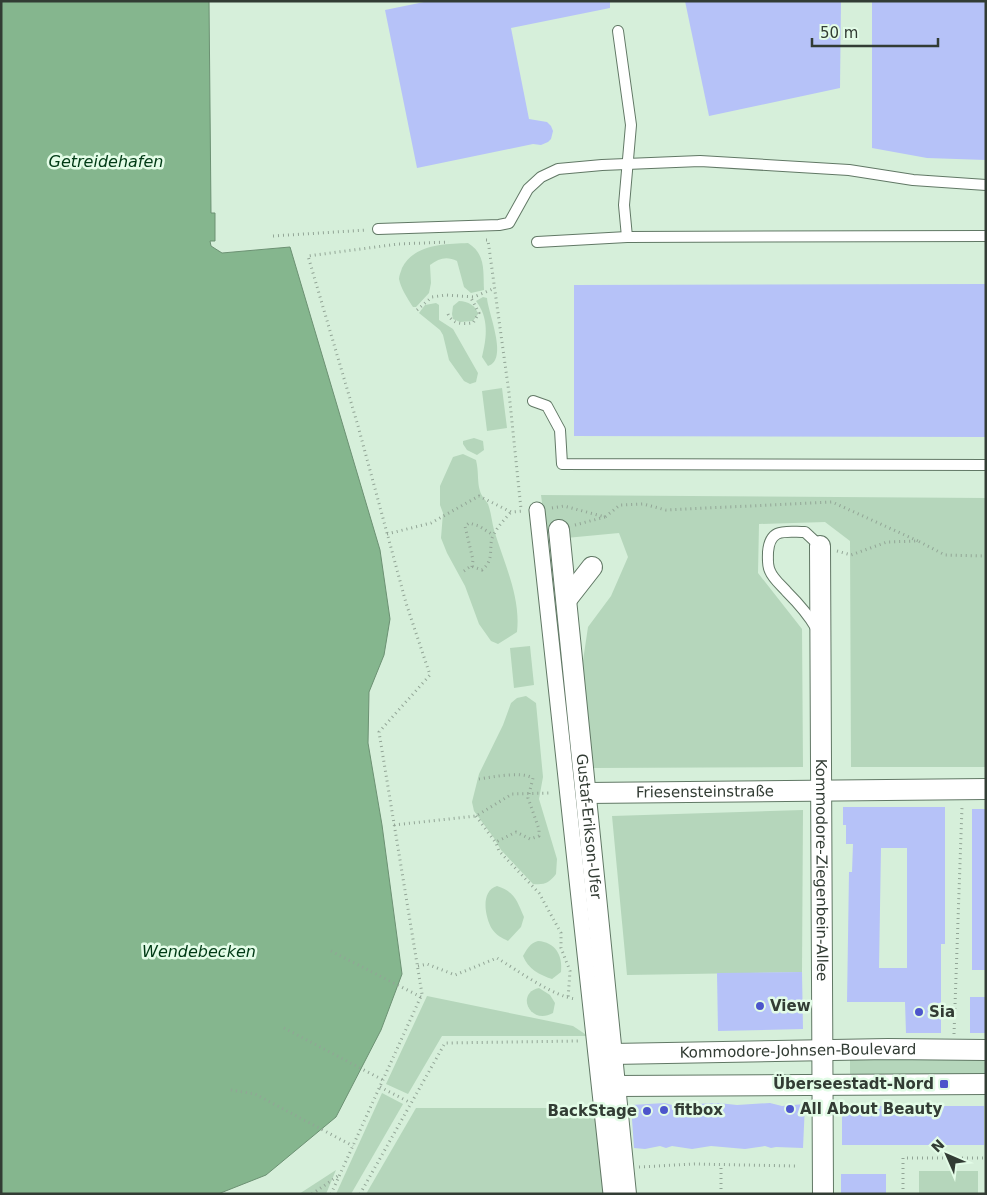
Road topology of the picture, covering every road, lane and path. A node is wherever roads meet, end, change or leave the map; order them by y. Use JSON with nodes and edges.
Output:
{"nodes":[{"id":1,"x":618,"y":31,"type":"dead end"},
{"id":2,"x":629,"y":164,"type":"junction"},
{"id":3,"x":986,"y":184,"type":"edge"},
{"id":4,"x":378,"y":230,"type":"junction"},
{"id":5,"x":273,"y":236,"type":"dead end"},
{"id":6,"x":986,"y":236,"type":"edge"},
{"id":7,"x":628,"y":237,"type":"junction"},
{"id":8,"x":479,"y":240,"type":"dead end"},
{"id":9,"x":452,"y":242,"type":"dead end"},
{"id":10,"x":537,"y":242,"type":"dead end"},
{"id":11,"x":380,"y":246,"type":"junction"},
{"id":12,"x":494,"y":288,"type":"junction"},
{"id":13,"x":471,"y":298,"type":"junction"},
{"id":14,"x":417,"y":310,"type":"dead end"},
{"id":15,"x":448,"y":314,"type":"dead end"},
{"id":16,"x":533,"y":401,"type":"dead end"},
{"id":17,"x":986,"y":465,"type":"edge"},
{"id":18,"x":528,"y":511,"type":"junction"},
{"id":19,"x":512,"y":512,"type":"junction"},
{"id":20,"x":559,"y":530,"type":"dead end"},
{"id":21,"x":387,"y":534,"type":"junction"},
{"id":22,"x":493,"y":535,"type":"junction"},
{"id":23,"x":918,"y":541,"type":"junction"},
{"id":24,"x":820,"y":546,"type":"junction"},
{"id":25,"x":986,"y":556,"type":"edge"},
{"id":26,"x":472,"y":567,"type":"junction"},
{"id":27,"x":592,"y":567,"type":"dead end"},
{"id":28,"x":464,"y":571,"type":"dead end"},
{"id":29,"x":567,"y":599,"type":"junction"},
{"id":30,"x":821,"y":635,"type":"junction"},
{"id":31,"x":479,"y":779,"type":"dead end"},
{"id":32,"x":962,"y":789,"type":"junction"},
{"id":33,"x":986,"y":789,"type":"edge"},
{"id":34,"x":821,"y":792,"type":"junction"},
{"id":35,"x":529,"y":793,"type":"junction"},
{"id":36,"x":557,"y":793,"type":"dead end"},
{"id":37,"x":587,"y":793,"type":"junction"},
{"id":38,"x":476,"y":816,"type":"junction"},
{"id":39,"x":394,"y":825,"type":"junction"},
{"id":40,"x":496,"y":842,"type":"junction"},
{"id":41,"x":331,"y":951,"type":"dead end"},
{"id":42,"x":418,"y":966,"type":"junction"},
{"id":43,"x":421,"y":997,"type":"junction"},
{"id":44,"x":568,"y":999,"type":"junction"},
{"id":45,"x":590,"y":999,"type":"junction"},
{"id":46,"x":284,"y":1028,"type":"dead end"},
{"id":47,"x":595,"y":1040,"type":"junction"},
{"id":48,"x":821,"y":1050,"type":"junction"},
{"id":49,"x":954,"y":1050,"type":"junction"},
{"id":50,"x":986,"y":1050,"type":"edge"},
{"id":51,"x":612,"y":1054,"type":"junction"},
{"id":52,"x":383,"y":1080,"type":"junction"},
{"id":53,"x":822,"y":1084,"type":"junction"},
{"id":54,"x":986,"y":1084,"type":"edge"},
{"id":55,"x":615,"y":1086,"type":"junction"},
{"id":56,"x":380,"y":1087,"type":"junction"},
{"id":57,"x":231,"y":1090,"type":"dead end"},
{"id":58,"x":411,"y":1103,"type":"junction"},
{"id":59,"x":353,"y":1146,"type":"junction"},
{"id":60,"x":986,"y":1158,"type":"edge"},
{"id":61,"x":721,"y":1164,"type":"junction"},
{"id":62,"x":796,"y":1166,"type":"dead end"},
{"id":63,"x":639,"y":1167,"type":"dead end"},
{"id":64,"x":340,"y":1174,"type":"junction"},
{"id":65,"x":312,"y":1194,"type":"edge"},
{"id":66,"x":331,"y":1194,"type":"edge"},
{"id":67,"x":360,"y":1194,"type":"edge"},
{"id":68,"x":611,"y":1194,"type":"edge"},
{"id":69,"x":626,"y":1194,"type":"edge"},
{"id":70,"x":721,"y":1194,"type":"edge"},
{"id":71,"x":823,"y":1194,"type":"edge"},
{"id":72,"x":903,"y":1194,"type":"edge"}],
"edges":[{"from":1,"to":2,"type":"lane"},
{"from":2,"to":3,"type":"lane"},
{"from":2,"to":4,"type":"lane"},
{"from":2,"to":7,"type":"lane"},
{"from":4,"to":5,"type":"path"},
{"from":4,"to":11,"type":"path"},
{"from":6,"to":7,"type":"lane"},
{"from":7,"to":10,"type":"lane"},
{"from":8,"to":12,"type":"path"},
{"from":9,"to":11,"type":"path"},
{"from":11,"to":21,"type":"path"},
{"from":12,"to":13,"type":"path"},
{"from":12,"to":18,"type":"path"},
{"from":13,"to":14,"type":"path"},
{"from":13,"to":15,"type":"path"},
{"from":16,"to":17,"type":"lane"},
{"from":18,"to":19,"type":"path"},
{"from":18,"to":23,"type":"path"},
{"from":18,"to":45,"type":"street"},
{"from":19,"to":21,"type":"path"},
{"from":19,"to":22,"type":"path"},
{"from":20,"to":29,"type":"street","name":"Gustaf-Erikson-Ufer"},
{"from":21,"to":39,"type":"path"},
{"from":22,"to":26,"type":"path"},
{"from":22,"to":26,"type":"path"},
{"from":23,"to":24,"type":"path"},
{"from":23,"to":25,"type":"path"},
{"from":24,"to":30,"type":"street","name":"Kommodore-Ziegenbein-Allee"},
{"from":24,"to":30,"type":"lane"},
{"from":26,"to":28,"type":"path"},
{"from":27,"to":29,"type":"street"},
{"from":29,"to":37,"type":"street","name":"Gustaf-Erikson-Ufer"},
{"from":30,"to":34,"type":"street","name":"Kommodore-Ziegenbein-Allee"},
{"from":31,"to":35,"type":"path"},
{"from":32,"to":33,"type":"street","name":"Friesensteinstraße"},
{"from":32,"to":34,"type":"street","name":"Friesensteinstraße"},
{"from":32,"to":49,"type":"path"},
{"from":34,"to":37,"type":"street","name":"Friesensteinstraße"},
{"from":34,"to":48,"type":"street","name":"Kommodore-Ziegenbein-Allee"},
{"from":35,"to":36,"type":"path"},
{"from":35,"to":38,"type":"path"},
{"from":35,"to":40,"type":"path"},
{"from":37,"to":51,"type":"street","name":"Gustaf-Erikson-Ufer"},
{"from":38,"to":39,"type":"path"},
{"from":38,"to":40,"type":"path"},
{"from":39,"to":42,"type":"path"},
{"from":40,"to":44,"type":"path"},
{"from":41,"to":43,"type":"path"},
{"from":42,"to":43,"type":"path"},
{"from":42,"to":44,"type":"path"},
{"from":43,"to":52,"type":"path"},
{"from":44,"to":45,"type":"path"},
{"from":45,"to":47,"type":"street"},
{"from":46,"to":52,"type":"path"},
{"from":47,"to":58,"type":"path"},
{"from":47,"to":68,"type":"street"},
{"from":48,"to":49,"type":"street","name":"Kommodore-Johnsen-Boulevard"},
{"from":48,"to":51,"type":"street","name":"Kommodore-Johnsen-Boulevard"},
{"from":48,"to":53,"type":"street","name":"Kommodore-Ziegenbein-Allee"},
{"from":49,"to":50,"type":"street","name":"Kommodore-Johnsen-Boulevard"},
{"from":51,"to":55,"type":"street","name":"Gustaf-Erikson-Ufer"},
{"from":52,"to":56,"type":"path"},
{"from":53,"to":54,"type":"street"},
{"from":53,"to":55,"type":"street"},
{"from":53,"to":71,"type":"street","name":"Kommodore-Ziegenbein-Allee"},
{"from":55,"to":69,"type":"street","name":"Gustaf-Erikson-Ufer"},
{"from":56,"to":58,"type":"path"},
{"from":56,"to":59,"type":"path"},
{"from":57,"to":59,"type":"path"},
{"from":58,"to":67,"type":"path"},
{"from":59,"to":64,"type":"path"},
{"from":60,"to":72,"type":"path"},
{"from":61,"to":62,"type":"path"},
{"from":61,"to":63,"type":"path"},
{"from":61,"to":70,"type":"path"},
{"from":64,"to":65,"type":"path"},
{"from":64,"to":66,"type":"path"}]}
